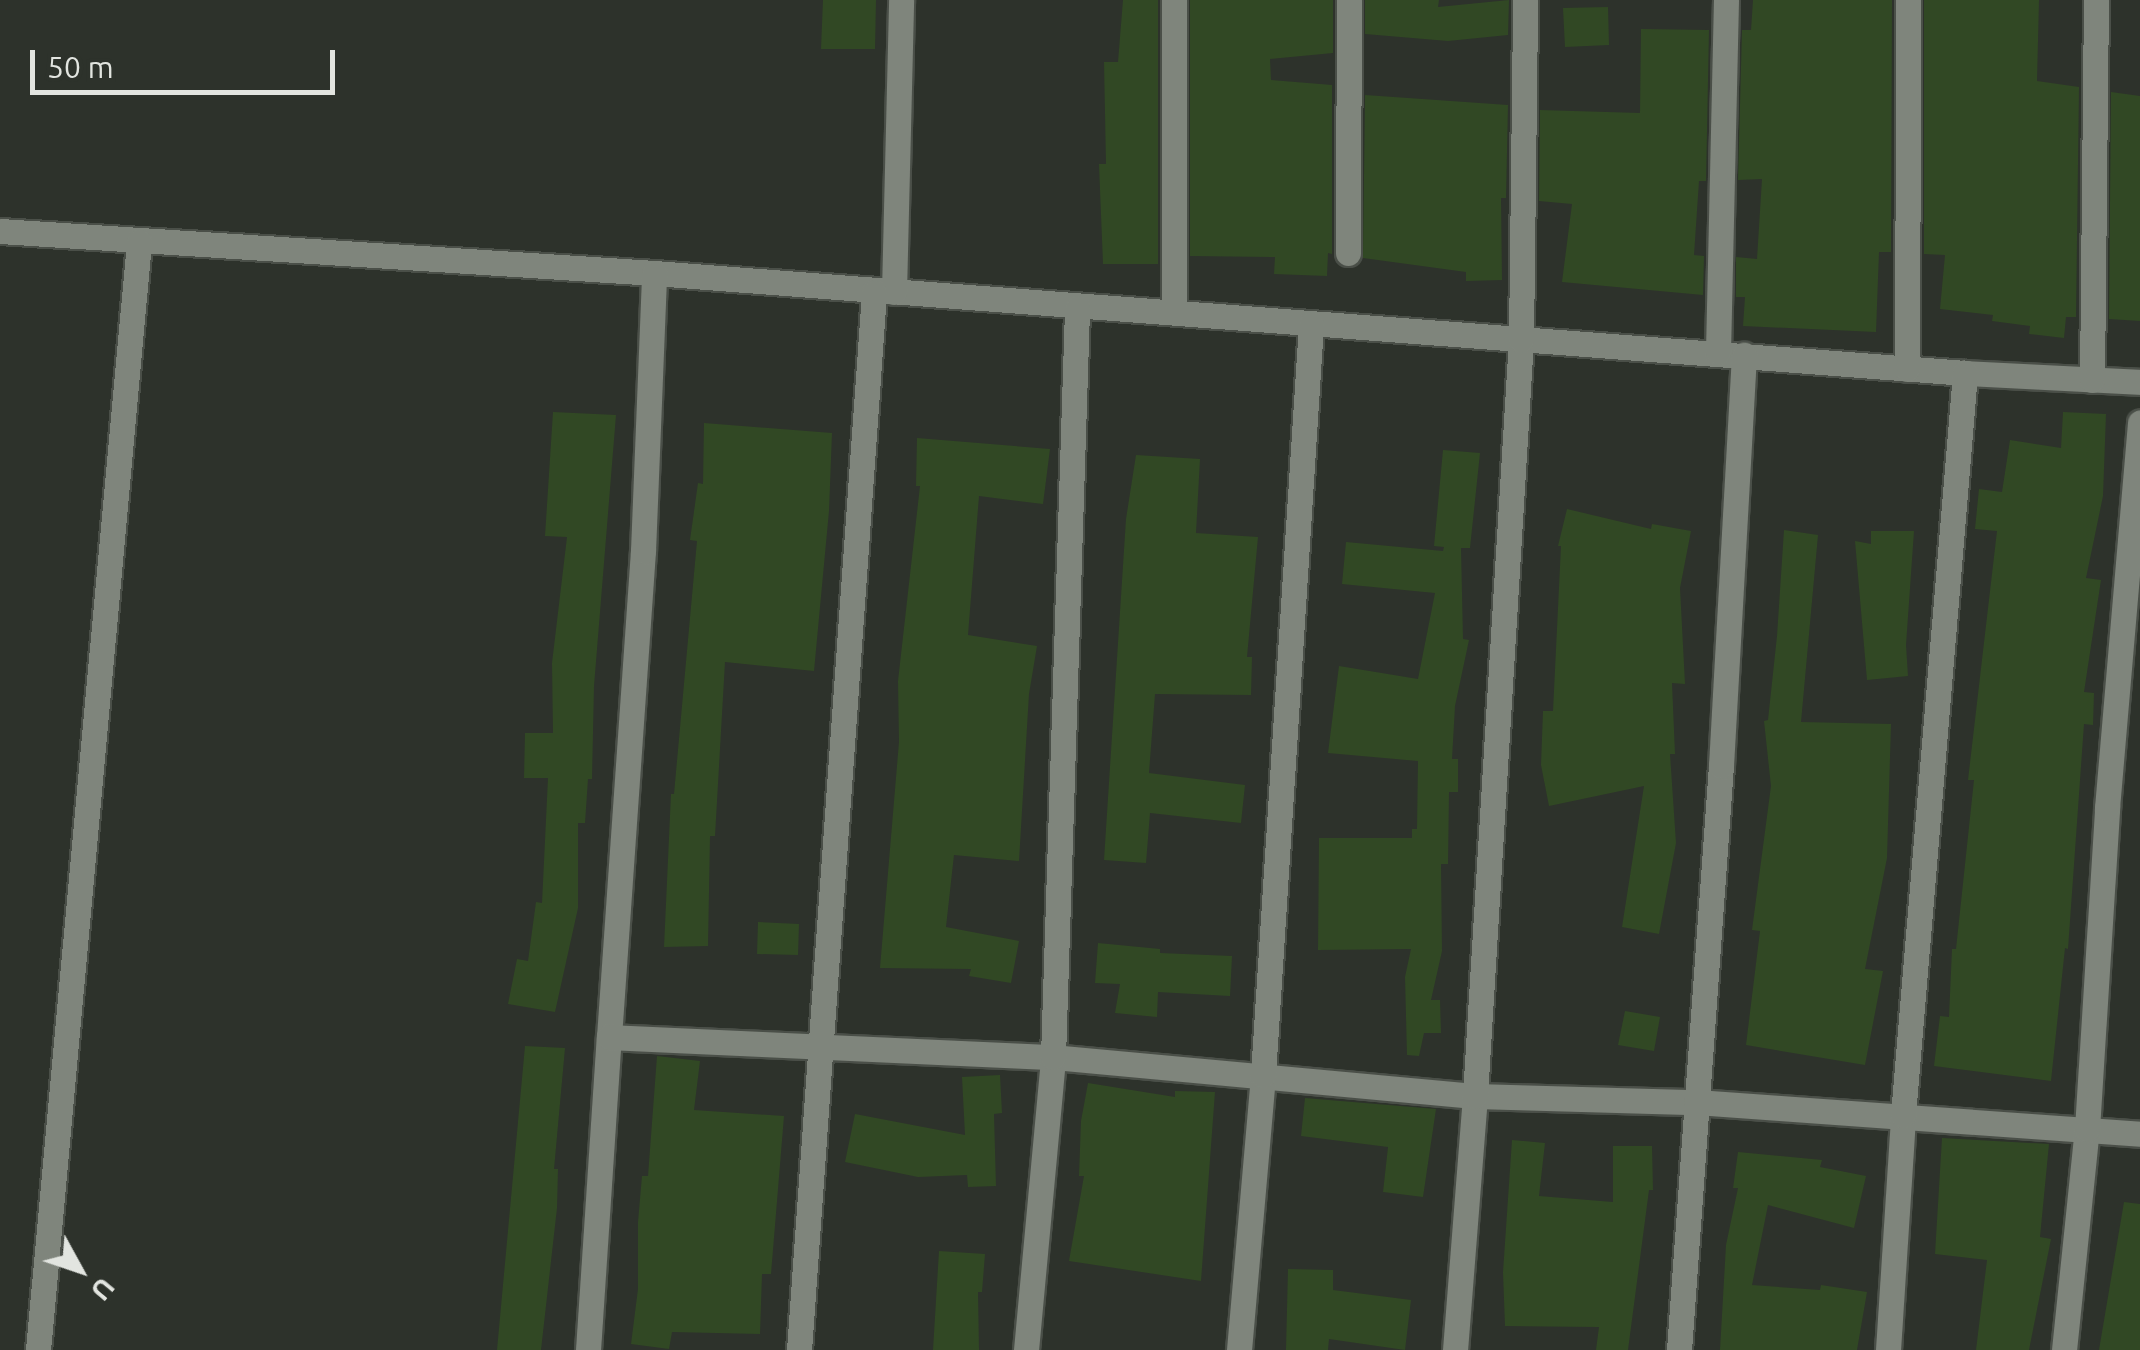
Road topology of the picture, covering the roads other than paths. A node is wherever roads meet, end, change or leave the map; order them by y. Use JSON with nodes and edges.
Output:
{"nodes":[{"id":1,"x":901,"y":0,"type":"edge"},
{"id":2,"x":1174,"y":0,"type":"edge"},
{"id":3,"x":1349,"y":0,"type":"edge"},
{"id":4,"x":1525,"y":0,"type":"edge"},
{"id":5,"x":1726,"y":0,"type":"edge"},
{"id":6,"x":1908,"y":0,"type":"edge"},
{"id":7,"x":2096,"y":0,"type":"edge"},
{"id":8,"x":0,"y":231,"type":"edge"},
{"id":9,"x":138,"y":242,"type":"junction"},
{"id":10,"x":1348,"y":253,"type":"dead end"},
{"id":11,"x":654,"y":273,"type":"junction"},
{"id":12,"x":884,"y":292,"type":"junction"},
{"id":13,"x":1077,"y":308,"type":"junction"},
{"id":14,"x":1174,"y":310,"type":"junction"},
{"id":15,"x":1311,"y":324,"type":"junction"},
{"id":16,"x":1521,"y":340,"type":"junction"},
{"id":17,"x":1731,"y":354,"type":"junction"},
{"id":18,"x":1907,"y":369,"type":"junction"},
{"id":19,"x":1965,"y":373,"type":"junction"},
{"id":20,"x":2092,"y":380,"type":"junction"},
{"id":21,"x":2140,"y":382,"type":"edge"},
{"id":22,"x":2140,"y":422,"type":"edge"},
{"id":23,"x":609,"y":1037,"type":"junction"},
{"id":24,"x":820,"y":1046,"type":"junction"},
{"id":25,"x":1053,"y":1058,"type":"junction"},
{"id":26,"x":1263,"y":1076,"type":"junction"},
{"id":27,"x":1475,"y":1096,"type":"junction"},
{"id":28,"x":1696,"y":1102,"type":"junction"},
{"id":29,"x":1903,"y":1115,"type":"junction"},
{"id":30,"x":2086,"y":1130,"type":"junction"},
{"id":31,"x":2140,"y":1134,"type":"edge"},
{"id":32,"x":38,"y":1350,"type":"edge"},
{"id":33,"x":588,"y":1350,"type":"edge"},
{"id":34,"x":799,"y":1350,"type":"edge"},
{"id":35,"x":1026,"y":1350,"type":"edge"},
{"id":36,"x":1239,"y":1350,"type":"edge"},
{"id":37,"x":1455,"y":1350,"type":"edge"},
{"id":38,"x":1679,"y":1350,"type":"edge"},
{"id":39,"x":1888,"y":1350,"type":"edge"},
{"id":40,"x":2064,"y":1350,"type":"edge"}],
"edges":[{"from":1,"to":12,"type":"street"},
{"from":2,"to":14,"type":"street"},
{"from":3,"to":10,"type":"street"},
{"from":4,"to":16,"type":"street"},
{"from":5,"to":17,"type":"street"},
{"from":6,"to":18,"type":"street"},
{"from":7,"to":20,"type":"street"},
{"from":8,"to":9,"type":"street"},
{"from":9,"to":11,"type":"street"},
{"from":9,"to":32,"type":"street"},
{"from":11,"to":12,"type":"street"},
{"from":11,"to":23,"type":"street"},
{"from":12,"to":13,"type":"street"},
{"from":12,"to":24,"type":"street"},
{"from":13,"to":14,"type":"street"},
{"from":13,"to":25,"type":"street"},
{"from":14,"to":15,"type":"street"},
{"from":15,"to":16,"type":"street"},
{"from":15,"to":26,"type":"street"},
{"from":16,"to":17,"type":"street"},
{"from":16,"to":27,"type":"street"},
{"from":17,"to":18,"type":"street"},
{"from":17,"to":28,"type":"street"},
{"from":18,"to":19,"type":"street"},
{"from":19,"to":20,"type":"street"},
{"from":19,"to":29,"type":"street"},
{"from":20,"to":21,"type":"street"},
{"from":22,"to":30,"type":"street"},
{"from":23,"to":24,"type":"street"},
{"from":23,"to":33,"type":"street"},
{"from":24,"to":25,"type":"street"},
{"from":24,"to":34,"type":"street"},
{"from":25,"to":26,"type":"street"},
{"from":25,"to":35,"type":"street"},
{"from":26,"to":27,"type":"street"},
{"from":26,"to":36,"type":"street"},
{"from":27,"to":28,"type":"street"},
{"from":27,"to":37,"type":"street"},
{"from":28,"to":29,"type":"street"},
{"from":28,"to":38,"type":"street"},
{"from":29,"to":30,"type":"street"},
{"from":29,"to":39,"type":"street"},
{"from":30,"to":31,"type":"street"},
{"from":30,"to":40,"type":"street"}]}
